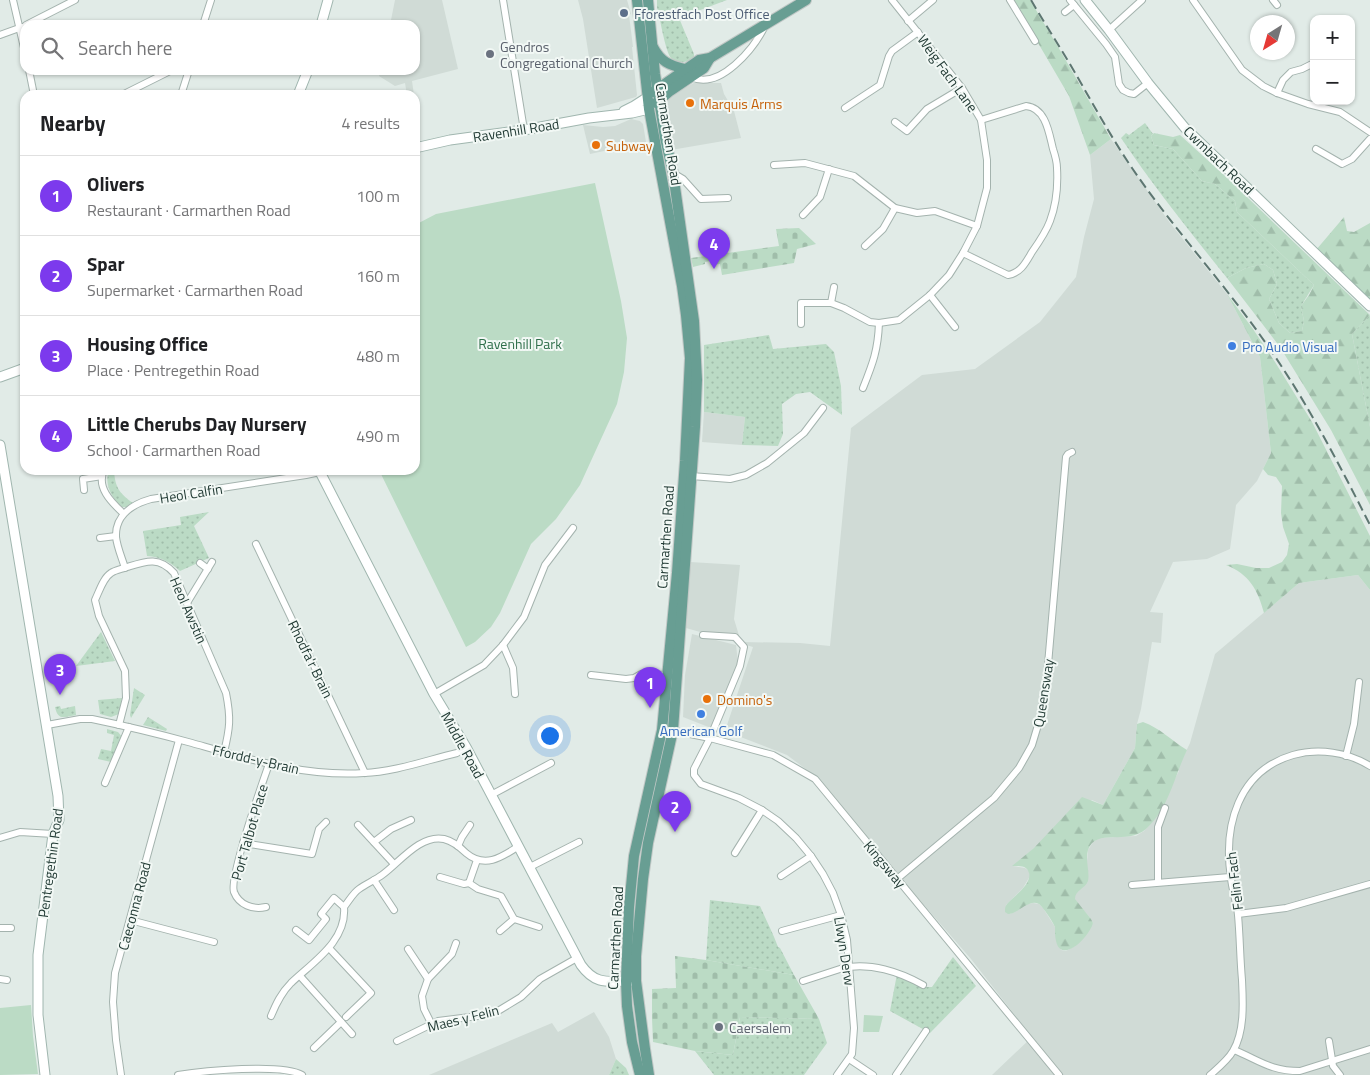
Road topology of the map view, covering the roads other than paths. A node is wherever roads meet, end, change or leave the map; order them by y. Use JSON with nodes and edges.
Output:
{"nodes":[{"id":1,"x":12,"y":0,"type":"edge"},
{"id":2,"x":74,"y":0,"type":"edge"},
{"id":3,"x":211,"y":0,"type":"edge"},
{"id":4,"x":328,"y":0,"type":"edge"},
{"id":5,"x":503,"y":0,"type":"edge"},
{"id":6,"x":637,"y":0,"type":"edge"},
{"id":7,"x":648,"y":0,"type":"edge"},
{"id":8,"x":806,"y":0,"type":"edge"},
{"id":9,"x":892,"y":0,"type":"edge"},
{"id":10,"x":933,"y":0,"type":"edge"},
{"id":11,"x":1010,"y":0,"type":"edge"},
{"id":12,"x":1085,"y":0,"type":"edge"},
{"id":13,"x":1142,"y":0,"type":"edge"},
{"id":14,"x":1193,"y":0,"type":"edge"},
{"id":15,"x":1072,"y":2,"type":"edge"},
{"id":16,"x":1064,"y":12,"type":"dead end"},
{"id":17,"x":21,"y":20,"type":"edge"},
{"id":18,"x":36,"y":20,"type":"edge"},
{"id":19,"x":205,"y":20,"type":"edge"},
{"id":20,"x":322,"y":20,"type":"edge"},
{"id":21,"x":908,"y":20,"type":"junction"},
{"id":22,"x":765,"y":24,"type":"junction"},
{"id":23,"x":20,"y":27,"type":"edge"},
{"id":24,"x":1109,"y":30,"type":"junction"},
{"id":25,"x":918,"y":32,"type":"junction"},
{"id":26,"x":0,"y":34,"type":"edge"},
{"id":27,"x":1035,"y":41,"type":"dead end"},
{"id":28,"x":652,"y":44,"type":"junction"},
{"id":29,"x":1310,"y":65,"type":"edge"},
{"id":30,"x":688,"y":73,"type":"junction"},
{"id":31,"x":30,"y":75,"type":"edge"},
{"id":32,"x":162,"y":75,"type":"edge"},
{"id":33,"x":187,"y":75,"type":"edge"},
{"id":34,"x":306,"y":75,"type":"edge"},
{"id":35,"x":1148,"y":83,"type":"junction"},
{"id":36,"x":962,"y":88,"type":"junction"},
{"id":37,"x":658,"y":89,"type":"junction"},
{"id":38,"x":33,"y":90,"type":"edge"},
{"id":39,"x":132,"y":90,"type":"edge"},
{"id":40,"x":182,"y":90,"type":"edge"},
{"id":41,"x":300,"y":90,"type":"edge"},
{"id":42,"x":1277,"y":93,"type":"junction"},
{"id":43,"x":648,"y":97,"type":"junction"},
{"id":44,"x":659,"y":100,"type":"junction"},
{"id":45,"x":845,"y":108,"type":"dead end"},
{"id":46,"x":649,"y":109,"type":"junction"},
{"id":47,"x":616,"y":114,"type":"junction"},
{"id":48,"x":981,"y":120,"type":"junction"},
{"id":49,"x":895,"y":122,"type":"dead end"},
{"id":50,"x":524,"y":130,"type":"junction"},
{"id":51,"x":1370,"y":132,"type":"edge"},
{"id":52,"x":1370,"y":139,"type":"edge"},
{"id":53,"x":420,"y":147,"type":"edge"},
{"id":54,"x":1316,"y":149,"type":"dead end"},
{"id":55,"x":774,"y":165,"type":"dead end"},
{"id":56,"x":829,"y":169,"type":"junction"},
{"id":57,"x":672,"y":173,"type":"junction"},
{"id":58,"x":728,"y":198,"type":"dead end"},
{"id":59,"x":895,"y":208,"type":"junction"},
{"id":60,"x":803,"y":215,"type":"dead end"},
{"id":61,"x":977,"y":226,"type":"junction"},
{"id":62,"x":865,"y":246,"type":"dead end"},
{"id":63,"x":963,"y":253,"type":"junction"},
{"id":64,"x":834,"y":287,"type":"dead end"},
{"id":65,"x":930,"y":295,"type":"junction"},
{"id":66,"x":831,"y":303,"type":"junction"},
{"id":67,"x":1370,"y":306,"type":"edge"},
{"id":68,"x":879,"y":323,"type":"junction"},
{"id":69,"x":801,"y":324,"type":"dead end"},
{"id":70,"x":955,"y":327,"type":"dead end"},
{"id":71,"x":20,"y":370,"type":"edge"},
{"id":72,"x":0,"y":377,"type":"edge"},
{"id":73,"x":863,"y":388,"type":"dead end"},
{"id":74,"x":823,"y":408,"type":"dead end"},
{"id":75,"x":0,"y":445,"type":"edge"},
{"id":76,"x":1072,"y":452,"type":"dead end"},
{"id":77,"x":96,"y":475,"type":"edge"},
{"id":78,"x":103,"y":475,"type":"edge"},
{"id":79,"x":306,"y":475,"type":"edge"},
{"id":80,"x":321,"y":475,"type":"edge"},
{"id":81,"x":691,"y":476,"type":"junction"},
{"id":82,"x":84,"y":490,"type":"dead end"},
{"id":83,"x":123,"y":513,"type":"junction"},
{"id":84,"x":573,"y":528,"type":"dead end"},
{"id":85,"x":116,"y":536,"type":"junction"},
{"id":86,"x":100,"y":538,"type":"dead end"},
{"id":87,"x":256,"y":544,"type":"dead end"},
{"id":88,"x":212,"y":562,"type":"dead end"},
{"id":89,"x":200,"y":563,"type":"dead end"},
{"id":90,"x":125,"y":568,"type":"junction"},
{"id":91,"x":208,"y":569,"type":"junction"},
{"id":92,"x":187,"y":603,"type":"junction"},
{"id":93,"x":703,"y":635,"type":"dead end"},
{"id":94,"x":504,"y":645,"type":"junction"},
{"id":95,"x":667,"y":674,"type":"junction"},
{"id":96,"x":591,"y":675,"type":"dead end"},
{"id":97,"x":1359,"y":682,"type":"dead end"},
{"id":98,"x":434,"y":694,"type":"junction"},
{"id":99,"x":515,"y":694,"type":"dead end"},
{"id":100,"x":46,"y":725,"type":"junction"},
{"id":101,"x":120,"y":725,"type":"junction"},
{"id":102,"x":129,"y":727,"type":"junction"},
{"id":103,"x":662,"y":730,"type":"junction"},
{"id":104,"x":673,"y":730,"type":"junction"},
{"id":105,"x":710,"y":738,"type":"junction"},
{"id":106,"x":179,"y":740,"type":"junction"},
{"id":107,"x":466,"y":747,"type":"junction"},
{"id":108,"x":224,"y":752,"type":"junction"},
{"id":109,"x":1346,"y":756,"type":"junction"},
{"id":110,"x":551,"y":763,"type":"dead end"},
{"id":111,"x":269,"y":764,"type":"junction"},
{"id":112,"x":1370,"y":766,"type":"edge"},
{"id":113,"x":365,"y":773,"type":"junction"},
{"id":114,"x":105,"y":783,"type":"dead end"},
{"id":115,"x":491,"y":795,"type":"junction"},
{"id":116,"x":1166,"y":808,"type":"dead end"},
{"id":117,"x":762,"y":810,"type":"junction"},
{"id":118,"x":411,"y":820,"type":"dead end"},
{"id":119,"x":326,"y":822,"type":"dead end"},
{"id":120,"x":358,"y":825,"type":"dead end"},
{"id":121,"x":470,"y":825,"type":"dead end"},
{"id":122,"x":53,"y":834,"type":"junction"},
{"id":123,"x":0,"y":837,"type":"edge"},
{"id":124,"x":374,"y":842,"type":"junction"},
{"id":125,"x":579,"y":842,"type":"dead end"},
{"id":126,"x":244,"y":843,"type":"junction"},
{"id":127,"x":458,"y":846,"type":"junction"},
{"id":128,"x":519,"y":846,"type":"junction"},
{"id":129,"x":735,"y":853,"type":"dead end"},
{"id":130,"x":811,"y":856,"type":"junction"},
{"id":131,"x":477,"y":860,"type":"junction"},
{"id":132,"x":394,"y":864,"type":"junction"},
{"id":133,"x":530,"y":867,"type":"junction"},
{"id":134,"x":781,"y":876,"type":"dead end"},
{"id":135,"x":440,"y":877,"type":"dead end"},
{"id":136,"x":1230,"y":877,"type":"junction"},
{"id":137,"x":897,"y":879,"type":"junction"},
{"id":138,"x":374,"y":880,"type":"junction"},
{"id":139,"x":469,"y":882,"type":"junction"},
{"id":140,"x":1158,"y":882,"type":"junction"},
{"id":141,"x":1132,"y":884,"type":"dead end"},
{"id":142,"x":1370,"y":884,"type":"edge"},
{"id":143,"x":266,"y":907,"type":"dead end"},
{"id":144,"x":344,"y":907,"type":"junction"},
{"id":145,"x":394,"y":910,"type":"dead end"},
{"id":146,"x":1238,"y":914,"type":"junction"},
{"id":147,"x":841,"y":915,"type":"junction"},
{"id":148,"x":514,"y":919,"type":"junction"},
{"id":149,"x":130,"y":920,"type":"junction"},
{"id":150,"x":539,"y":927,"type":"dead end"},
{"id":151,"x":0,"y":928,"type":"edge"},
{"id":152,"x":11,"y":928,"type":"dead end"},
{"id":153,"x":296,"y":930,"type":"dead end"},
{"id":154,"x":500,"y":931,"type":"dead end"},
{"id":155,"x":782,"y":931,"type":"dead end"},
{"id":156,"x":214,"y":942,"type":"dead end"},
{"id":157,"x":456,"y":943,"type":"dead end"},
{"id":158,"x":329,"y":948,"type":"junction"},
{"id":159,"x":408,"y":949,"type":"dead end"},
{"id":160,"x":577,"y":958,"type":"junction"},
{"id":161,"x":850,"y":966,"type":"junction"},
{"id":162,"x":300,"y":976,"type":"junction"},
{"id":163,"x":428,"y":979,"type":"junction"},
{"id":164,"x":631,"y":981,"type":"junction"},
{"id":165,"x":803,"y":981,"type":"dead end"},
{"id":166,"x":923,"y":985,"type":"dead end"},
{"id":167,"x":271,"y":1016,"type":"dead end"},
{"id":168,"x":343,"y":1020,"type":"junction"},
{"id":169,"x":431,"y":1023,"type":"junction"},
{"id":170,"x":926,"y":1031,"type":"dead end"},
{"id":171,"x":352,"y":1034,"type":"dead end"},
{"id":172,"x":397,"y":1041,"type":"dead end"},
{"id":173,"x":1329,"y":1041,"type":"dead end"},
{"id":174,"x":314,"y":1048,"type":"dead end"},
{"id":175,"x":1370,"y":1049,"type":"edge"},
{"id":176,"x":1234,"y":1050,"type":"junction"},
{"id":177,"x":849,"y":1059,"type":"junction"},
{"id":178,"x":1332,"y":1060,"type":"junction"},
{"id":179,"x":45,"y":1075,"type":"edge"},
{"id":180,"x":121,"y":1075,"type":"edge"},
{"id":181,"x":178,"y":1075,"type":"edge"},
{"id":182,"x":302,"y":1075,"type":"edge"},
{"id":183,"x":640,"y":1075,"type":"edge"},
{"id":184,"x":650,"y":1075,"type":"edge"},
{"id":185,"x":837,"y":1075,"type":"edge"},
{"id":186,"x":873,"y":1075,"type":"edge"},
{"id":187,"x":896,"y":1075,"type":"edge"},
{"id":188,"x":1059,"y":1075,"type":"edge"},
{"id":189,"x":1210,"y":1075,"type":"edge"},
{"id":190,"x":1340,"y":1075,"type":"edge"}],
"edges":[{"from":1,"to":17,"type":"street"},
{"from":2,"to":18,"type":"street"},
{"from":3,"to":19,"type":"street"},
{"from":4,"to":20,"type":"street"},
{"from":5,"to":50,"type":"street"},
{"from":6,"to":43,"type":"main road","name":"Carmarthen Road"},
{"from":7,"to":28,"type":"main road","name":"Carmarthen Road"},
{"from":8,"to":22,"type":"main road"},
{"from":9,"to":21,"type":"street","name":"Weig Fach Lane"},
{"from":10,"to":21,"type":"street"},
{"from":11,"to":27,"type":"street"},
{"from":12,"to":24,"type":"street","name":"Cwmbach Road"},
{"from":13,"to":24,"type":"street"},
{"from":14,"to":42,"type":"street"},
{"from":15,"to":16,"type":"street"},
{"from":15,"to":35,"type":"street"},
{"from":21,"to":25,"type":"street","name":"Weig Fach Lane"},
{"from":22,"to":30,"type":"main road"},
{"from":22,"to":30,"type":"street"},
{"from":23,"to":26,"type":"street"},
{"from":24,"to":35,"type":"street","name":"Cwmbach Road"},
{"from":25,"to":36,"type":"street","name":"Weig Fach Lane"},
{"from":25,"to":45,"type":"street"},
{"from":28,"to":30,"type":"main road"},
{"from":28,"to":37,"type":"main road","name":"Carmarthen Road"},
{"from":29,"to":42,"type":"street"},
{"from":30,"to":37,"type":"main road"},
{"from":30,"to":44,"type":"main road"},
{"from":31,"to":38,"type":"street"},
{"from":32,"to":39,"type":"street"},
{"from":33,"to":40,"type":"street"},
{"from":34,"to":41,"type":"street"},
{"from":35,"to":67,"type":"street","name":"Cwmbach Road"},
{"from":36,"to":48,"type":"street","name":"Weig Fach Lane"},
{"from":36,"to":49,"type":"street"},
{"from":37,"to":43,"type":"main road"},
{"from":37,"to":44,"type":"main road","name":"Carmarthen Road"},
{"from":42,"to":51,"type":"street"},
{"from":43,"to":46,"type":"main road","name":"Carmarthen Road"},
{"from":43,"to":47,"type":"street","name":"Ravenhill Road"},
{"from":44,"to":46,"type":"main road"},
{"from":44,"to":57,"type":"main road","name":"Carmarthen Road"},
{"from":46,"to":47,"type":"street","name":"Ravenhill Road"},
{"from":46,"to":95,"type":"main road","name":"Carmarthen Road"},
{"from":47,"to":50,"type":"street","name":"Ravenhill Road"},
{"from":48,"to":61,"type":"street","name":"Weig Fach Lane"},
{"from":48,"to":63,"type":"street"},
{"from":50,"to":53,"type":"street","name":"Ravenhill Road"},
{"from":52,"to":54,"type":"street"},
{"from":55,"to":56,"type":"street"},
{"from":56,"to":59,"type":"street"},
{"from":56,"to":60,"type":"street"},
{"from":57,"to":58,"type":"street"},
{"from":57,"to":81,"type":"main road","name":"Carmarthen Road"},
{"from":59,"to":61,"type":"street"},
{"from":59,"to":62,"type":"street"},
{"from":61,"to":63,"type":"street","name":"Weig Fach Lane"},
{"from":63,"to":65,"type":"street","name":"Weig Fach Lane"},
{"from":64,"to":66,"type":"street"},
{"from":65,"to":68,"type":"street","name":"Weig Fach Lane"},
{"from":65,"to":70,"type":"street"},
{"from":66,"to":68,"type":"street"},
{"from":66,"to":69,"type":"street"},
{"from":68,"to":73,"type":"street"},
{"from":71,"to":72,"type":"street"},
{"from":74,"to":81,"type":"street"},
{"from":75,"to":100,"type":"street","name":"Pentregethin Road"},
{"from":76,"to":137,"type":"street","name":"Queensway"},
{"from":77,"to":82,"type":"street"},
{"from":78,"to":83,"type":"street"},
{"from":79,"to":83,"type":"street","name":"Heol Calfin"},
{"from":80,"to":98,"type":"street","name":"Middle Road"},
{"from":81,"to":104,"type":"main road","name":"Carmarthen Road"},
{"from":83,"to":85,"type":"street"},
{"from":84,"to":94,"type":"street"},
{"from":85,"to":86,"type":"street"},
{"from":85,"to":90,"type":"street"},
{"from":87,"to":113,"type":"street","name":"Rhodfa'r Brain"},
{"from":88,"to":91,"type":"street"},
{"from":89,"to":91,"type":"street"},
{"from":90,"to":92,"type":"street","name":"Heol Awstin"},
{"from":90,"to":101,"type":"street","name":"Heol Awstin"},
{"from":91,"to":92,"type":"street"},
{"from":92,"to":108,"type":"street","name":"Heol Awstin"},
{"from":93,"to":105,"type":"street"},
{"from":94,"to":98,"type":"street"},
{"from":94,"to":99,"type":"street"},
{"from":95,"to":96,"type":"street"},
{"from":95,"to":103,"type":"main road","name":"Carmarthen Road"},
{"from":97,"to":109,"type":"street"},
{"from":98,"to":107,"type":"street","name":"Middle Road"},
{"from":100,"to":101,"type":"street","name":"Ffordd-y-Brain"},
{"from":100,"to":122,"type":"street","name":"Pentregethin Road"},
{"from":101,"to":102,"type":"street","name":"Ffordd-y-Brain"},
{"from":102,"to":106,"type":"street","name":"Ffordd-y-Brain"},
{"from":102,"to":114,"type":"street"},
{"from":103,"to":104,"type":"street","name":"Kingsway"},
{"from":103,"to":164,"type":"main road","name":"Carmarthen Road"},
{"from":104,"to":105,"type":"street","name":"Kingsway"},
{"from":104,"to":164,"type":"main road","name":"Carmarthen Road"},
{"from":105,"to":117,"type":"street","name":"Llwyn Derw"},
{"from":105,"to":137,"type":"street","name":"Kingsway"},
{"from":106,"to":108,"type":"street","name":"Ffordd-y-Brain"},
{"from":106,"to":149,"type":"street","name":"Caeconna Road"},
{"from":107,"to":113,"type":"street","name":"Ffordd-y-Brain"},
{"from":107,"to":115,"type":"street","name":"Middle Road"},
{"from":108,"to":111,"type":"street","name":"Ffordd-y-Brain"},
{"from":109,"to":112,"type":"street","name":"Felin Fach"},
{"from":109,"to":136,"type":"street","name":"Felin Fach"},
{"from":110,"to":115,"type":"street"},
{"from":111,"to":113,"type":"street","name":"Ffordd-y-Brain"},
{"from":111,"to":126,"type":"street","name":"Port Talbot Place"},
{"from":115,"to":128,"type":"street","name":"Middle Road"},
{"from":116,"to":140,"type":"street"},
{"from":117,"to":129,"type":"street"},
{"from":117,"to":130,"type":"street","name":"Llwyn Derw"},
{"from":118,"to":124,"type":"street"},
{"from":119,"to":126,"type":"street"},
{"from":120,"to":124,"type":"street"},
{"from":121,"to":127,"type":"street"},
{"from":122,"to":123,"type":"street"},
{"from":122,"to":179,"type":"street","name":"Pentregethin Road"},
{"from":124,"to":132,"type":"street"},
{"from":125,"to":133,"type":"street"},
{"from":126,"to":143,"type":"street","name":"Port Talbot Place"},
{"from":127,"to":131,"type":"street"},
{"from":127,"to":132,"type":"street"},
{"from":128,"to":131,"type":"street"},
{"from":128,"to":133,"type":"street","name":"Middle Road"},
{"from":130,"to":134,"type":"street"},
{"from":130,"to":147,"type":"street","name":"Llwyn Derw"},
{"from":131,"to":139,"type":"street"},
{"from":132,"to":138,"type":"street"},
{"from":133,"to":160,"type":"street","name":"Middle Road"},
{"from":135,"to":139,"type":"street"},
{"from":136,"to":140,"type":"street"},
{"from":136,"to":146,"type":"street","name":"Felin Fach"},
{"from":137,"to":188,"type":"street","name":"Kingsway"},
{"from":138,"to":144,"type":"street"},
{"from":138,"to":145,"type":"street"},
{"from":139,"to":148,"type":"street"},
{"from":140,"to":141,"type":"street"},
{"from":142,"to":146,"type":"street"},
{"from":144,"to":153,"type":"street"},
{"from":144,"to":158,"type":"street"},
{"from":146,"to":176,"type":"street","name":"Felin Fach"},
{"from":147,"to":155,"type":"street"},
{"from":147,"to":161,"type":"street","name":"Llwyn Derw"},
{"from":148,"to":150,"type":"street"},
{"from":148,"to":154,"type":"street"},
{"from":149,"to":156,"type":"street"},
{"from":149,"to":180,"type":"street","name":"Caeconna Road"},
{"from":151,"to":152,"type":"street"},
{"from":157,"to":163,"type":"street"},
{"from":158,"to":162,"type":"street"},
{"from":158,"to":168,"type":"street"},
{"from":159,"to":163,"type":"street"},
{"from":160,"to":164,"type":"street","name":"Middle Road"},
{"from":160,"to":169,"type":"street","name":"Maes y Felin"},
{"from":161,"to":165,"type":"street"},
{"from":161,"to":166,"type":"street"},
{"from":161,"to":177,"type":"street","name":"Llwyn Derw"},
{"from":162,"to":167,"type":"street"},
{"from":162,"to":168,"type":"street"},
{"from":163,"to":169,"type":"street"},
{"from":164,"to":183,"type":"main road","name":"Carmarthen Road"},
{"from":164,"to":184,"type":"main road","name":"Carmarthen Road"},
{"from":168,"to":171,"type":"street"},
{"from":168,"to":174,"type":"street"},
{"from":169,"to":172,"type":"street","name":"Maes y Felin"},
{"from":170,"to":187,"type":"street"},
{"from":173,"to":178,"type":"street"},
{"from":175,"to":178,"type":"street"},
{"from":176,"to":178,"type":"street"},
{"from":176,"to":189,"type":"street","name":"Felin Fach"},
{"from":177,"to":185,"type":"street","name":"Llwyn Derw"},
{"from":177,"to":186,"type":"street"},
{"from":178,"to":190,"type":"street"},
{"from":181,"to":182,"type":"street"}]}
